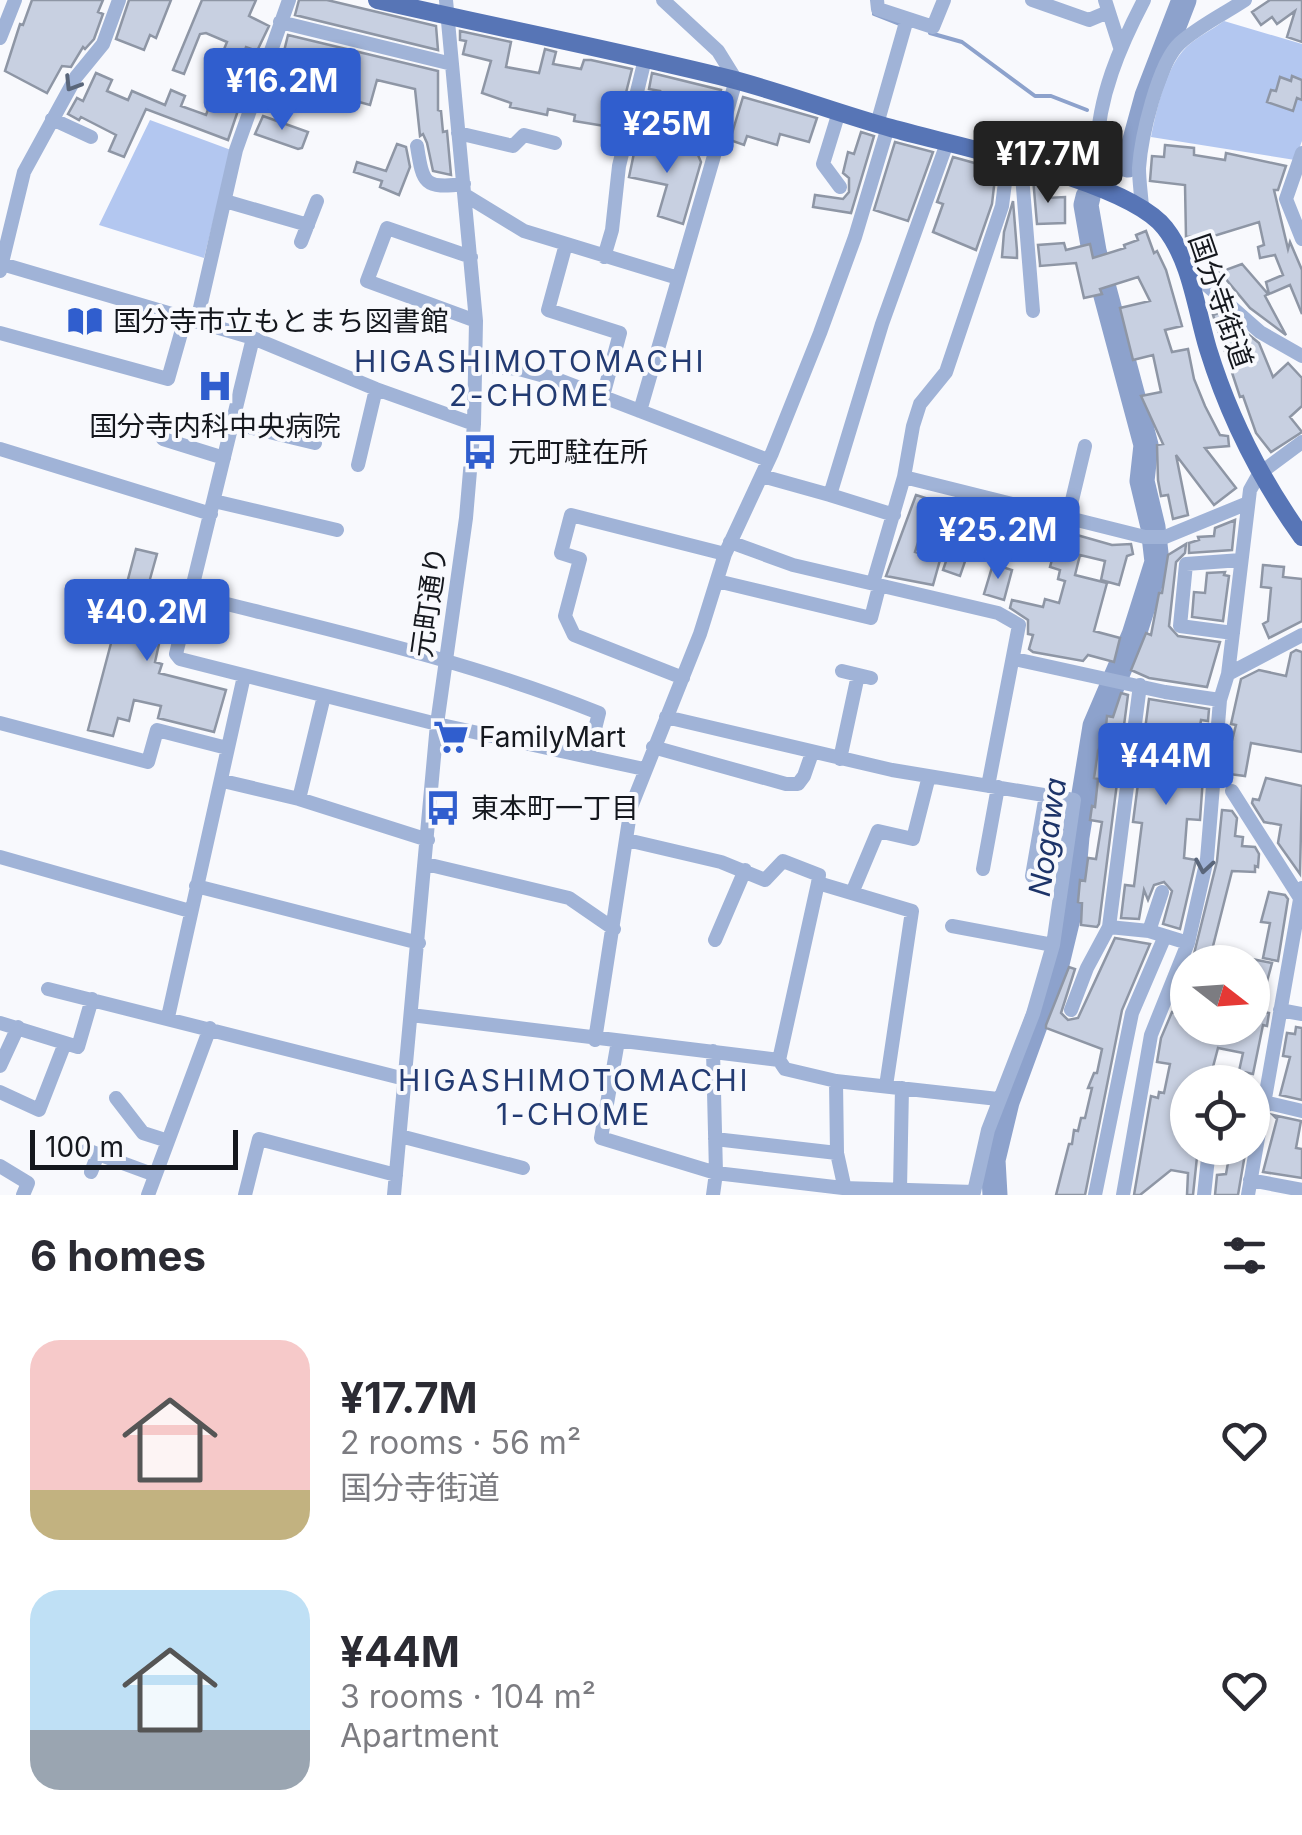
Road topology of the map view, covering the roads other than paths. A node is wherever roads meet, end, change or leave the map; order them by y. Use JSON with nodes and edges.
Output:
{"nodes":[{"id":1,"x":16,"y":0,"type":"edge"},
{"id":2,"x":119,"y":0,"type":"edge"},
{"id":3,"x":289,"y":0,"type":"edge"},
{"id":4,"x":376,"y":0,"type":"edge"},
{"id":5,"x":877,"y":0,"type":"edge"},
{"id":6,"x":944,"y":0,"type":"edge"},
{"id":7,"x":1032,"y":0,"type":"edge"},
{"id":8,"x":1144,"y":0,"type":"edge"},
{"id":9,"x":1245,"y":0,"type":"edge"},
{"id":10,"x":672,"y":3,"type":"edge"},
{"id":11,"x":1107,"y":6,"type":"edge"},
{"id":12,"x":447,"y":8,"type":"edge"},
{"id":13,"x":280,"y":22,"type":"junction"},
{"id":14,"x":905,"y":24,"type":"junction"},
{"id":15,"x":0,"y":38,"type":"edge"},
{"id":16,"x":1120,"y":47,"type":"junction"},
{"id":17,"x":645,"y":59,"type":"junction"},
{"id":18,"x":452,"y":64,"type":"junction"},
{"id":19,"x":736,"y":80,"type":"junction"},
{"id":20,"x":840,"y":112,"type":"junction"},
{"id":21,"x":52,"y":119,"type":"junction"},
{"id":22,"x":882,"y":126,"type":"junction"},
{"id":23,"x":458,"y":132,"type":"junction"},
{"id":24,"x":91,"y":138,"type":"dead end"},
{"id":25,"x":554,"y":143,"type":"dead end"},
{"id":26,"x":947,"y":143,"type":"junction"},
{"id":27,"x":417,"y":146,"type":"dead end"},
{"id":28,"x":1302,"y":152,"type":"edge"},
{"id":29,"x":1014,"y":161,"type":"junction"},
{"id":30,"x":1084,"y":161,"type":"junction"},
{"id":31,"x":1050,"y":172,"type":"junction"},
{"id":32,"x":1081,"y":182,"type":"junction"},
{"id":33,"x":840,"y":187,"type":"dead end"},
{"id":34,"x":464,"y":190,"type":"junction"},
{"id":35,"x":225,"y":201,"type":"junction"},
{"id":36,"x":317,"y":201,"type":"dead end"},
{"id":37,"x":1142,"y":207,"type":"junction"},
{"id":38,"x":308,"y":225,"type":"junction"},
{"id":39,"x":1302,"y":240,"type":"edge"},
{"id":40,"x":300,"y":242,"type":"dead end"},
{"id":41,"x":566,"y":244,"type":"junction"},
{"id":42,"x":604,"y":256,"type":"junction"},
{"id":43,"x":471,"y":258,"type":"junction"},
{"id":44,"x":1185,"y":265,"type":"junction"},
{"id":45,"x":1,"y":268,"type":"edge"},
{"id":46,"x":678,"y":278,"type":"junction"},
{"id":47,"x":1033,"y":312,"type":"dead end"},
{"id":48,"x":191,"y":320,"type":"junction"},
{"id":49,"x":476,"y":321,"type":"junction"},
{"id":50,"x":0,"y":333,"type":"edge"},
{"id":51,"x":253,"y":338,"type":"junction"},
{"id":52,"x":1302,"y":356,"type":"edge"},
{"id":53,"x":476,"y":365,"type":"junction"},
{"id":54,"x":376,"y":389,"type":"junction"},
{"id":55,"x":603,"y":396,"type":"junction"},
{"id":56,"x":640,"y":411,"type":"junction"},
{"id":57,"x":232,"y":423,"type":"junction"},
{"id":58,"x":474,"y":424,"type":"junction"},
{"id":59,"x":163,"y":440,"type":"dead end"},
{"id":60,"x":1302,"y":442,"type":"edge"},
{"id":61,"x":315,"y":443,"type":"dead end"},
{"id":62,"x":1084,"y":446,"type":"dead end"},
{"id":63,"x":0,"y":449,"type":"edge"},
{"id":64,"x":224,"y":458,"type":"junction"},
{"id":65,"x":768,"y":460,"type":"junction"},
{"id":66,"x":358,"y":465,"type":"dead end"},
{"id":67,"x":1259,"y":474,"type":"junction"},
{"id":68,"x":762,"y":476,"type":"junction"},
{"id":69,"x":904,"y":477,"type":"junction"},
{"id":70,"x":830,"y":496,"type":"junction"},
{"id":71,"x":1275,"y":500,"type":"junction"},
{"id":72,"x":1248,"y":503,"type":"junction"},
{"id":73,"x":212,"y":508,"type":"junction"},
{"id":74,"x":894,"y":515,"type":"junction"},
{"id":75,"x":1068,"y":517,"type":"junction"},
{"id":76,"x":1302,"y":517,"type":"edge"},
{"id":77,"x":337,"y":530,"type":"dead end"},
{"id":78,"x":1302,"y":538,"type":"edge"},
{"id":79,"x":728,"y":548,"type":"junction"},
{"id":80,"x":1242,"y":560,"type":"junction"},
{"id":81,"x":716,"y":581,"type":"junction"},
{"id":82,"x":876,"y":585,"type":"junction"},
{"id":83,"x":191,"y":595,"type":"junction"},
{"id":84,"x":1233,"y":633,"type":"junction"},
{"id":85,"x":1302,"y":635,"type":"edge"},
{"id":86,"x":1015,"y":659,"type":"junction"},
{"id":87,"x":446,"y":660,"type":"junction"},
{"id":88,"x":842,"y":671,"type":"dead end"},
{"id":89,"x":1228,"y":674,"type":"junction"},
{"id":90,"x":244,"y":676,"type":"junction"},
{"id":91,"x":683,"y":678,"type":"junction"},
{"id":92,"x":1140,"y":686,"type":"junction"},
{"id":93,"x":324,"y":696,"type":"junction"},
{"id":94,"x":1220,"y":700,"type":"junction"},
{"id":95,"x":666,"y":717,"type":"junction"},
{"id":96,"x":0,"y":723,"type":"edge"},
{"id":97,"x":437,"y":724,"type":"junction"},
{"id":98,"x":653,"y":747,"type":"junction"},
{"id":99,"x":227,"y":748,"type":"junction"},
{"id":100,"x":812,"y":753,"type":"junction"},
{"id":101,"x":588,"y":756,"type":"junction"},
{"id":102,"x":840,"y":759,"type":"junction"},
{"id":103,"x":644,"y":769,"type":"junction"},
{"id":104,"x":929,"y":776,"type":"junction"},
{"id":105,"x":223,"y":781,"type":"junction"},
{"id":106,"x":993,"y":786,"type":"junction"},
{"id":107,"x":1232,"y":792,"type":"dead end"},
{"id":108,"x":1046,"y":796,"type":"junction"},
{"id":109,"x":298,"y":799,"type":"junction"},
{"id":110,"x":428,"y":840,"type":"junction"},
{"id":111,"x":627,"y":840,"type":"junction"},
{"id":112,"x":0,"y":857,"type":"edge"},
{"id":113,"x":426,"y":864,"type":"junction"},
{"id":114,"x":982,"y":869,"type":"dead end"},
{"id":115,"x":744,"y":870,"type":"junction"},
{"id":116,"x":1032,"y":876,"type":"dead end"},
{"id":117,"x":818,"y":884,"type":"junction"},
{"id":118,"x":196,"y":886,"type":"junction"},
{"id":119,"x":1162,"y":892,"type":"dead end"},
{"id":120,"x":852,"y":893,"type":"junction"},
{"id":121,"x":1301,"y":893,"type":"edge"},
{"id":122,"x":190,"y":911,"type":"junction"},
{"id":123,"x":952,"y":926,"type":"dead end"},
{"id":124,"x":1109,"y":927,"type":"junction"},
{"id":125,"x":614,"y":928,"type":"junction"},
{"id":126,"x":1149,"y":931,"type":"junction"},
{"id":127,"x":1165,"y":936,"type":"junction"},
{"id":128,"x":1298,"y":938,"type":"edge"},
{"id":129,"x":715,"y":940,"type":"dead end"},
{"id":130,"x":419,"y":943,"type":"junction"},
{"id":131,"x":1188,"y":943,"type":"junction"},
{"id":132,"x":1053,"y":945,"type":"junction"},
{"id":133,"x":48,"y":989,"type":"dead end"},
{"id":134,"x":92,"y":999,"type":"junction"},
{"id":135,"x":1071,"y":1010,"type":"dead end"},
{"id":136,"x":1280,"y":1010,"type":"junction"},
{"id":137,"x":1302,"y":1014,"type":"edge"},
{"id":138,"x":411,"y":1015,"type":"junction"},
{"id":139,"x":168,"y":1017,"type":"junction"},
{"id":140,"x":0,"y":1024,"type":"edge"},
{"id":141,"x":18,"y":1028,"type":"junction"},
{"id":142,"x":210,"y":1028,"type":"junction"},
{"id":143,"x":595,"y":1040,"type":"junction"},
{"id":144,"x":618,"y":1042,"type":"junction"},
{"id":145,"x":65,"y":1043,"type":"junction"},
{"id":146,"x":713,"y":1051,"type":"junction"},
{"id":147,"x":779,"y":1060,"type":"junction"},
{"id":148,"x":0,"y":1066,"type":"edge"},
{"id":149,"x":1270,"y":1068,"type":"edge"},
{"id":150,"x":405,"y":1079,"type":"junction"},
{"id":151,"x":836,"y":1080,"type":"junction"},
{"id":152,"x":886,"y":1086,"type":"junction"},
{"id":153,"x":902,"y":1088,"type":"junction"},
{"id":154,"x":0,"y":1092,"type":"edge"},
{"id":155,"x":116,"y":1098,"type":"dead end"},
{"id":156,"x":998,"y":1099,"type":"junction"},
{"id":157,"x":1270,"y":1103,"type":"edge"},
{"id":158,"x":1302,"y":1111,"type":"edge"},
{"id":159,"x":400,"y":1136,"type":"junction"},
{"id":160,"x":715,"y":1138,"type":"junction"},
{"id":161,"x":168,"y":1141,"type":"junction"},
{"id":162,"x":837,"y":1153,"type":"junction"},
{"id":163,"x":1207,"y":1165,"type":"edge"},
{"id":164,"x":0,"y":1166,"type":"edge"},
{"id":165,"x":523,"y":1168,"type":"dead end"},
{"id":166,"x":91,"y":1172,"type":"dead end"},
{"id":167,"x":716,"y":1173,"type":"junction"},
{"id":168,"x":155,"y":1176,"type":"junction"},
{"id":169,"x":396,"y":1176,"type":"junction"},
{"id":170,"x":1249,"y":1188,"type":"edge"},
{"id":171,"x":900,"y":1190,"type":"junction"},
{"id":172,"x":1302,"y":1190,"type":"edge"},
{"id":173,"x":845,"y":1192,"type":"edge"},
{"id":174,"x":974,"y":1194,"type":"edge"},
{"id":175,"x":23,"y":1195,"type":"edge"},
{"id":176,"x":148,"y":1195,"type":"edge"},
{"id":177,"x":245,"y":1195,"type":"edge"},
{"id":178,"x":394,"y":1195,"type":"edge"},
{"id":179,"x":712,"y":1195,"type":"edge"},
{"id":180,"x":1096,"y":1195,"type":"edge"},
{"id":181,"x":1123,"y":1195,"type":"edge"},
{"id":182,"x":1204,"y":1195,"type":"edge"}],
"edges":[{"from":1,"to":15,"type":"street"},
{"from":2,"to":21,"type":"street","one_way":true},
{"from":3,"to":13,"type":"street"},
{"from":4,"to":12,"type":"main road","name":"国分寺街道"},
{"from":5,"to":14,"type":"street"},
{"from":6,"to":14,"type":"street"},
{"from":7,"to":11,"type":"street"},
{"from":8,"to":16,"type":"street"},
{"from":9,"to":37,"type":"street"},
{"from":10,"to":19,"type":"street"},
{"from":11,"to":16,"type":"street"},
{"from":12,"to":17,"type":"main road","name":"国分寺街道"},
{"from":12,"to":18,"type":"street","name":"元町通り"},
{"from":13,"to":18,"type":"street"},
{"from":13,"to":35,"type":"street"},
{"from":14,"to":22,"type":"street"},
{"from":16,"to":30,"type":"street"},
{"from":17,"to":19,"type":"main road","name":"国分寺街道"},
{"from":17,"to":42,"type":"street"},
{"from":18,"to":23,"type":"street","name":"元町通り"},
{"from":19,"to":20,"type":"main road","name":"国分寺街道"},
{"from":19,"to":46,"type":"street"},
{"from":20,"to":22,"type":"main road","name":"国分寺街道"},
{"from":20,"to":33,"type":"street"},
{"from":21,"to":24,"type":"street"},
{"from":21,"to":45,"type":"street"},
{"from":22,"to":26,"type":"main road","name":"国分寺街道"},
{"from":22,"to":65,"type":"street"},
{"from":23,"to":25,"type":"street"},
{"from":23,"to":34,"type":"street","name":"元町通り"},
{"from":26,"to":29,"type":"main road","name":"国分寺街道"},
{"from":26,"to":70,"type":"street"},
{"from":27,"to":34,"type":"street"},
{"from":28,"to":39,"type":"street"},
{"from":29,"to":31,"type":"main road","name":"国分寺街道"},
{"from":29,"to":47,"type":"street"},
{"from":29,"to":69,"type":"street"},
{"from":30,"to":31,"type":"street"},
{"from":30,"to":32,"type":"street"},
{"from":31,"to":32,"type":"main road","name":"国分寺街道"},
{"from":32,"to":37,"type":"main road","name":"国分寺街道"},
{"from":34,"to":41,"type":"street"},
{"from":34,"to":43,"type":"street","name":"元町通り"},
{"from":35,"to":38,"type":"street"},
{"from":35,"to":48,"type":"street"},
{"from":36,"to":38,"type":"street"},
{"from":37,"to":44,"type":"main road","name":"国分寺街道"},
{"from":38,"to":40,"type":"street"},
{"from":41,"to":42,"type":"street"},
{"from":41,"to":55,"type":"street"},
{"from":42,"to":46,"type":"street"},
{"from":43,"to":49,"type":"street","name":"元町通り"},
{"from":43,"to":49,"type":"street"},
{"from":44,"to":52,"type":"street"},
{"from":44,"to":67,"type":"main road","name":"国分寺街道"},
{"from":45,"to":48,"type":"street"},
{"from":46,"to":56,"type":"street"},
{"from":48,"to":50,"type":"street"},
{"from":48,"to":51,"type":"street"},
{"from":49,"to":53,"type":"street","name":"元町通り"},
{"from":51,"to":54,"type":"street"},
{"from":51,"to":57,"type":"street"},
{"from":53,"to":55,"type":"street"},
{"from":53,"to":58,"type":"street","name":"元町通り"},
{"from":54,"to":58,"type":"street"},
{"from":54,"to":66,"type":"street"},
{"from":55,"to":56,"type":"street"},
{"from":56,"to":65,"type":"street"},
{"from":57,"to":61,"type":"street"},
{"from":57,"to":64,"type":"street"},
{"from":58,"to":87,"type":"street","name":"元町通り"},
{"from":59,"to":64,"type":"street"},
{"from":60,"to":67,"type":"street"},
{"from":62,"to":75,"type":"street"},
{"from":63,"to":73,"type":"street"},
{"from":64,"to":73,"type":"street"},
{"from":65,"to":68,"type":"street"},
{"from":67,"to":71,"type":"main road","name":"国分寺街道"},
{"from":67,"to":72,"type":"street"},
{"from":68,"to":70,"type":"street"},
{"from":68,"to":79,"type":"street"},
{"from":69,"to":74,"type":"street"},
{"from":69,"to":75,"type":"street"},
{"from":70,"to":74,"type":"street"},
{"from":71,"to":76,"type":"street"},
{"from":71,"to":78,"type":"main road","name":"国分寺街道"},
{"from":72,"to":75,"type":"street"},
{"from":72,"to":80,"type":"street"},
{"from":73,"to":77,"type":"street"},
{"from":73,"to":83,"type":"street"},
{"from":74,"to":82,"type":"street"},
{"from":79,"to":81,"type":"street"},
{"from":79,"to":82,"type":"street"},
{"from":79,"to":91,"type":"street"},
{"from":80,"to":84,"type":"street"},
{"from":80,"to":84,"type":"street"},
{"from":81,"to":82,"type":"street"},
{"from":81,"to":91,"type":"street"},
{"from":82,"to":86,"type":"street"},
{"from":83,"to":87,"type":"street"},
{"from":83,"to":90,"type":"street"},
{"from":84,"to":89,"type":"street"},
{"from":85,"to":89,"type":"street"},
{"from":86,"to":92,"type":"street"},
{"from":86,"to":106,"type":"street"},
{"from":87,"to":97,"type":"street","name":"元町通り"},
{"from":87,"to":101,"type":"street"},
{"from":88,"to":102,"type":"street"},
{"from":89,"to":94,"type":"street"},
{"from":90,"to":93,"type":"street"},
{"from":90,"to":99,"type":"street"},
{"from":91,"to":95,"type":"street"},
{"from":92,"to":94,"type":"street"},
{"from":92,"to":124,"type":"street"},
{"from":93,"to":97,"type":"street"},
{"from":93,"to":109,"type":"street"},
{"from":94,"to":131,"type":"street","one_way":true},
{"from":95,"to":98,"type":"street"},
{"from":95,"to":100,"type":"street"},
{"from":96,"to":99,"type":"street"},
{"from":97,"to":101,"type":"street"},
{"from":97,"to":110,"type":"street","name":"元町通り"},
{"from":98,"to":100,"type":"street"},
{"from":98,"to":103,"type":"street"},
{"from":99,"to":105,"type":"street"},
{"from":100,"to":102,"type":"street"},
{"from":101,"to":103,"type":"street"},
{"from":102,"to":104,"type":"street"},
{"from":103,"to":111,"type":"street"},
{"from":104,"to":106,"type":"street"},
{"from":104,"to":120,"type":"street"},
{"from":105,"to":109,"type":"street"},
{"from":105,"to":118,"type":"street"},
{"from":106,"to":108,"type":"street"},
{"from":106,"to":114,"type":"street"},
{"from":107,"to":121,"type":"street"},
{"from":108,"to":116,"type":"street"},
{"from":108,"to":132,"type":"street"},
{"from":109,"to":110,"type":"street"},
{"from":110,"to":113,"type":"street","name":"元町通り"},
{"from":111,"to":115,"type":"street"},
{"from":111,"to":125,"type":"street"},
{"from":112,"to":122,"type":"street"},
{"from":113,"to":125,"type":"street"},
{"from":113,"to":130,"type":"street","name":"元町通り"},
{"from":115,"to":117,"type":"street"},
{"from":115,"to":129,"type":"street"},
{"from":117,"to":120,"type":"street"},
{"from":117,"to":147,"type":"street"},
{"from":118,"to":122,"type":"street"},
{"from":118,"to":130,"type":"street"},
{"from":119,"to":126,"type":"street"},
{"from":120,"to":152,"type":"street"},
{"from":121,"to":128,"type":"street"},
{"from":122,"to":139,"type":"street"},
{"from":123,"to":132,"type":"street"},
{"from":124,"to":126,"type":"street"},
{"from":124,"to":135,"type":"street"},
{"from":125,"to":143,"type":"street"},
{"from":126,"to":127,"type":"street"},
{"from":127,"to":131,"type":"street"},
{"from":127,"to":180,"type":"street"},
{"from":128,"to":136,"type":"street"},
{"from":130,"to":138,"type":"street","name":"元町通り"},
{"from":131,"to":181,"type":"street"},
{"from":132,"to":156,"type":"street"},
{"from":133,"to":134,"type":"street"},
{"from":134,"to":139,"type":"street"},
{"from":134,"to":145,"type":"street"},
{"from":136,"to":137,"type":"street"},
{"from":136,"to":149,"type":"street"},
{"from":138,"to":143,"type":"street"},
{"from":138,"to":150,"type":"street","name":"元町通り"},
{"from":139,"to":142,"type":"street"},
{"from":140,"to":141,"type":"street"},
{"from":141,"to":145,"type":"street"},
{"from":141,"to":148,"type":"street"},
{"from":142,"to":150,"type":"street"},
{"from":142,"to":161,"type":"street"},
{"from":143,"to":144,"type":"street"},
{"from":144,"to":146,"type":"street"},
{"from":144,"to":167,"type":"street"},
{"from":145,"to":154,"type":"street"},
{"from":146,"to":147,"type":"street"},
{"from":146,"to":160,"type":"street"},
{"from":147,"to":151,"type":"street"},
{"from":150,"to":159,"type":"street","name":"元町通り"},
{"from":151,"to":152,"type":"street"},
{"from":151,"to":162,"type":"street"},
{"from":152,"to":153,"type":"street"},
{"from":153,"to":156,"type":"street"},
{"from":153,"to":171,"type":"street"},
{"from":155,"to":161,"type":"street"},
{"from":156,"to":174,"type":"street"},
{"from":157,"to":158,"type":"street"},
{"from":159,"to":165,"type":"street"},
{"from":159,"to":169,"type":"street","name":"元町通り"},
{"from":160,"to":162,"type":"street"},
{"from":160,"to":167,"type":"street"},
{"from":161,"to":168,"type":"street"},
{"from":162,"to":173,"type":"street"},
{"from":163,"to":182,"type":"street"},
{"from":164,"to":175,"type":"street"},
{"from":166,"to":168,"type":"street"},
{"from":167,"to":173,"type":"street"},
{"from":167,"to":179,"type":"street"},
{"from":168,"to":176,"type":"street"},
{"from":169,"to":177,"type":"street"},
{"from":169,"to":178,"type":"street","name":"元町通り"},
{"from":170,"to":172,"type":"street"},
{"from":171,"to":173,"type":"street"},
{"from":171,"to":174,"type":"street"}]}
